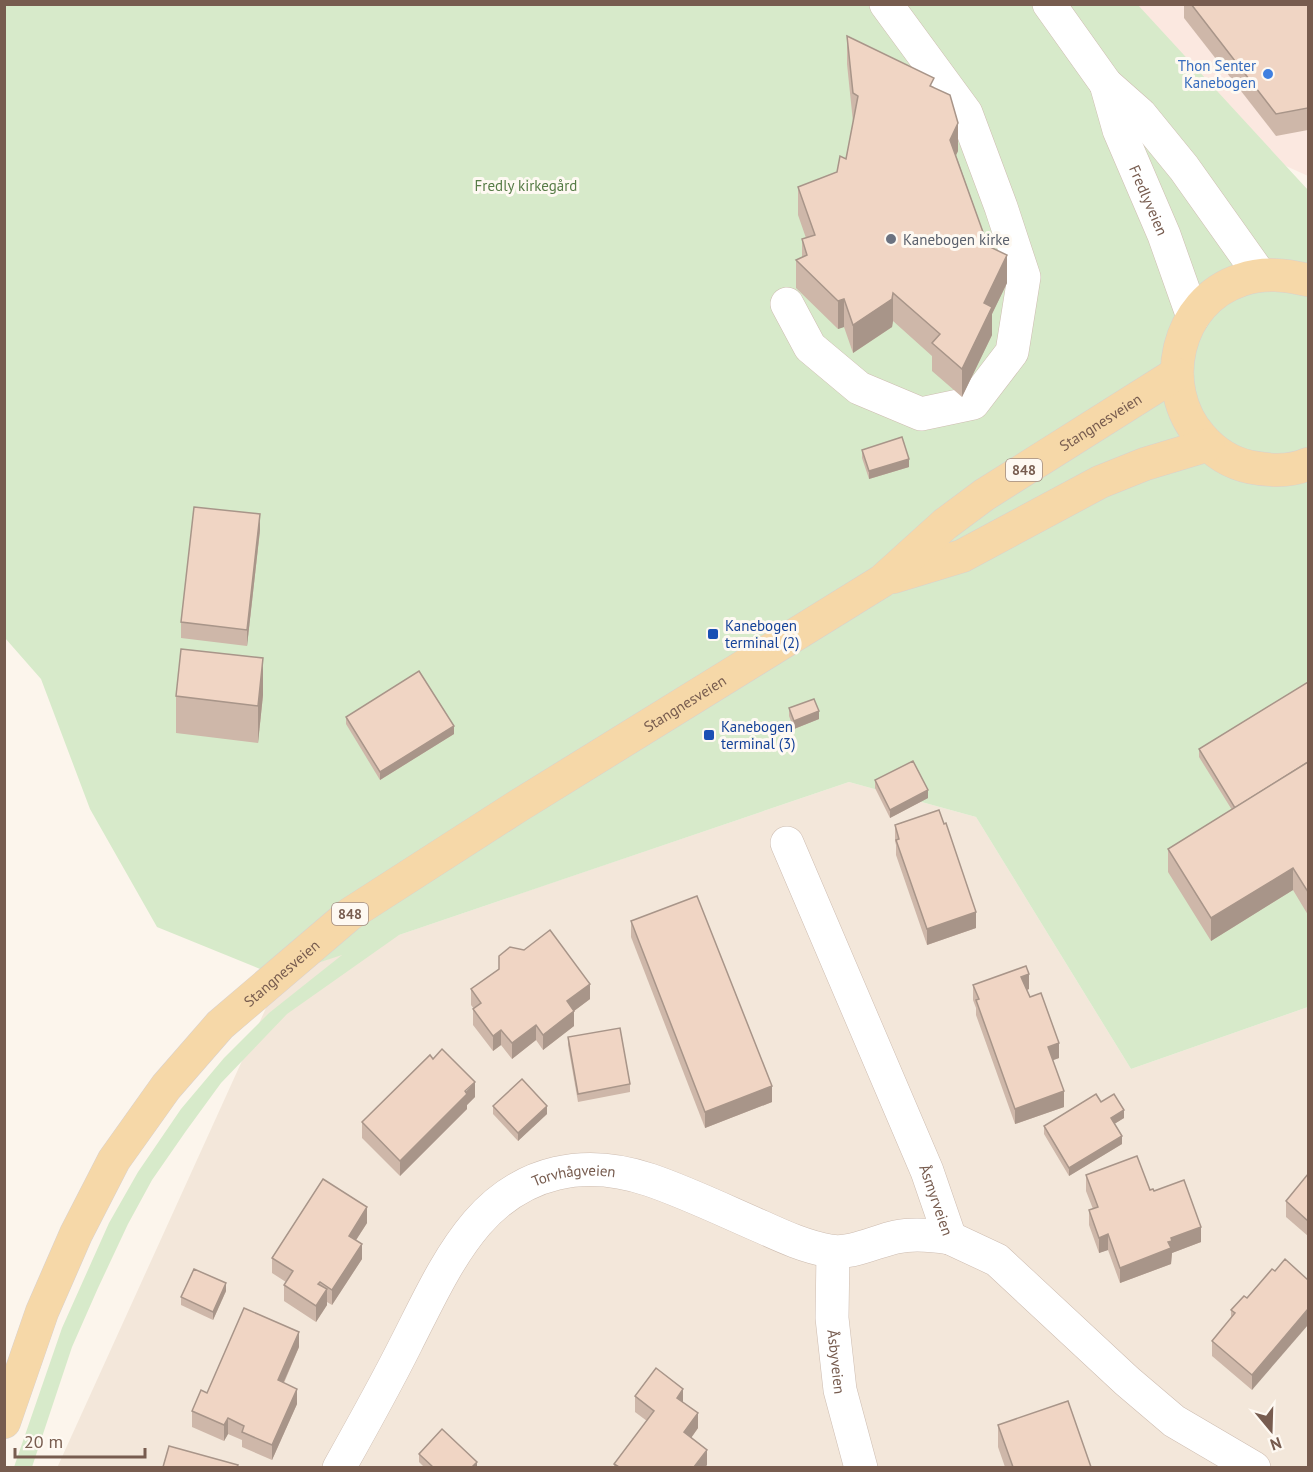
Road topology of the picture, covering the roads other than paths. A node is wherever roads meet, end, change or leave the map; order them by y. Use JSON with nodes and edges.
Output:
{"nodes":[{"id":1,"x":886,"y":4,"type":"edge"},
{"id":2,"x":1049,"y":4,"type":"edge"},
{"id":3,"x":1106,"y":84,"type":"junction"},
{"id":4,"x":1260,"y":275,"type":"junction"},
{"id":5,"x":1308,"y":280,"type":"edge"},
{"id":6,"x":787,"y":304,"type":"dead end"},
{"id":7,"x":1193,"y":317,"type":"junction"},
{"id":8,"x":1176,"y":374,"type":"junction"},
{"id":9,"x":1208,"y":445,"type":"junction"},
{"id":10,"x":1306,"y":468,"type":"edge"},
{"id":11,"x":882,"y":580,"type":"junction"},
{"id":12,"x":787,"y":843,"type":"dead end"},
{"id":13,"x":950,"y":1238,"type":"junction"},
{"id":14,"x":833,"y":1252,"type":"junction"},
{"id":15,"x":4,"y":1422,"type":"edge"},
{"id":16,"x":339,"y":1467,"type":"edge"},
{"id":17,"x":861,"y":1467,"type":"edge"},
{"id":18,"x":1254,"y":1467,"type":"edge"}],
"edges":[{"from":1,"to":6,"type":"street"},
{"from":2,"to":3,"type":"street","name":"Fredlyveien"},
{"from":3,"to":4,"type":"street","name":"Fredlyveien"},
{"from":3,"to":7,"type":"street","name":"Fredlyveien"},
{"from":4,"to":5,"type":"main road"},
{"from":4,"to":7,"type":"main road"},
{"from":7,"to":8,"type":"main road"},
{"from":8,"to":9,"type":"main road"},
{"from":8,"to":11,"type":"main road","name":"Stangnesveien","number":"848"},
{"from":9,"to":10,"type":"main road"},
{"from":9,"to":11,"type":"main road","name":"Stangnesveien","number":"848"},
{"from":11,"to":15,"type":"main road","name":"Stangnesveien","number":"848"},
{"from":12,"to":13,"type":"street","name":"Åsmyrveien"},
{"from":13,"to":14,"type":"street","name":"Torvhågveien"},
{"from":13,"to":18,"type":"street","name":"Åsmyrveien"},
{"from":14,"to":16,"type":"street","name":"Torvhågveien"},
{"from":14,"to":17,"type":"street","name":"Åsbyveien"}]}
